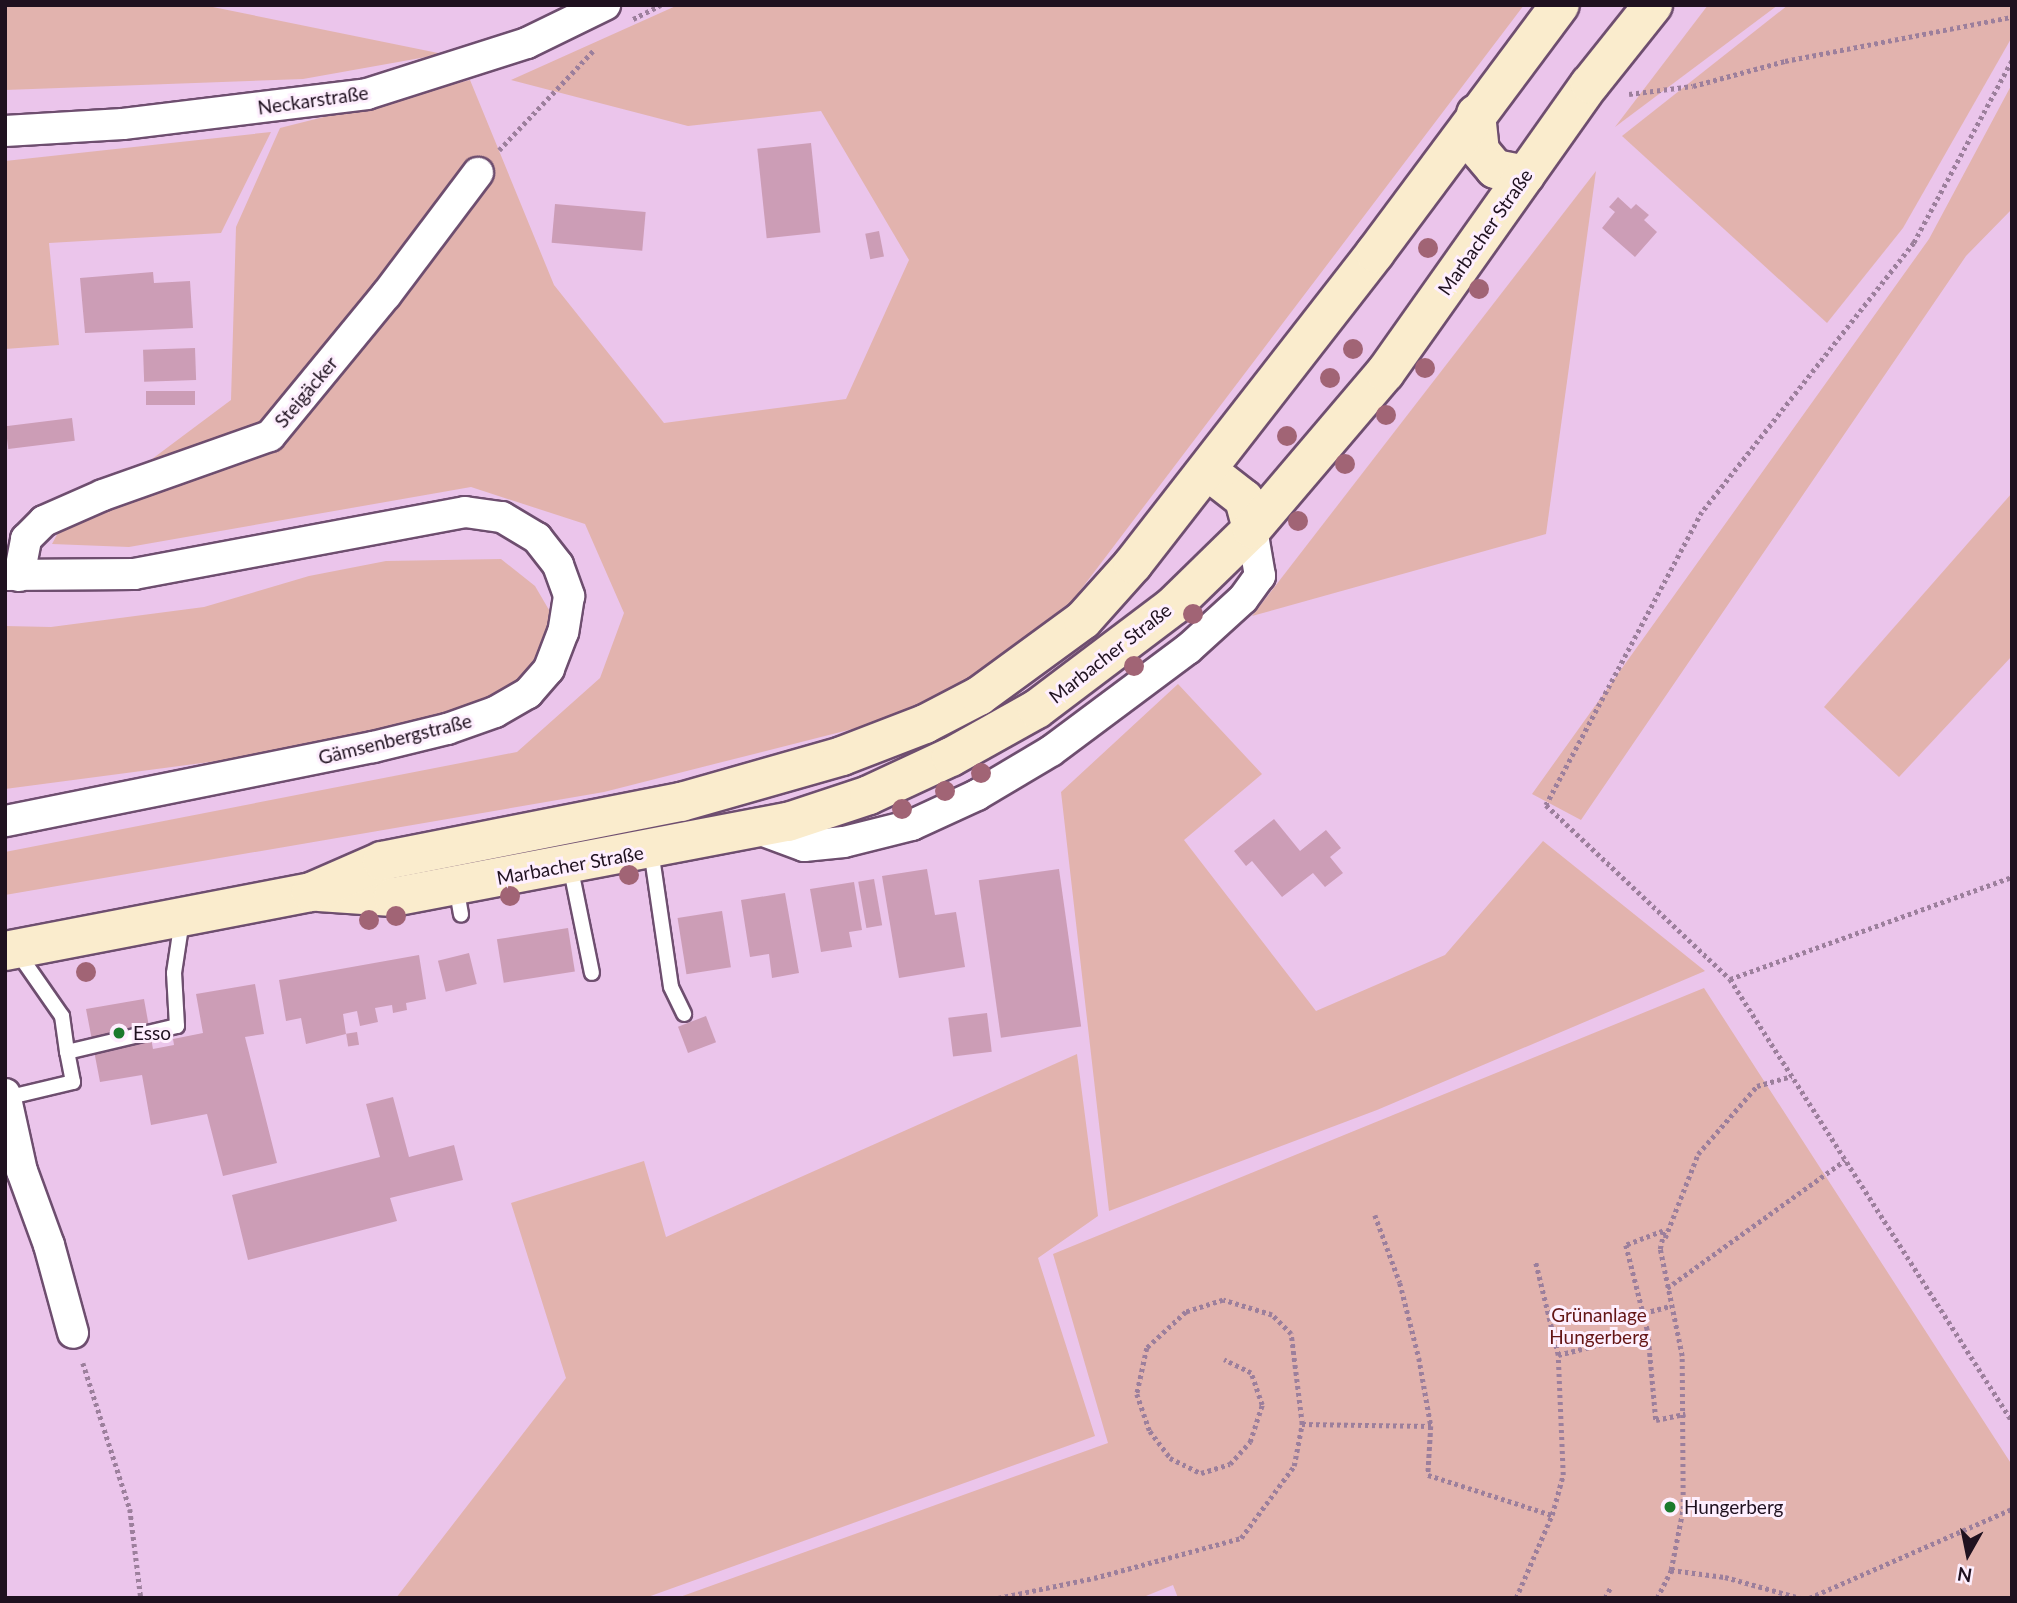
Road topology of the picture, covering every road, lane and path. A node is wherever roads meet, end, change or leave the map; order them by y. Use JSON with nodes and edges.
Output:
{"nodes":[{"id":1,"x":605,"y":5,"type":"edge"},
{"id":2,"x":1560,"y":5,"type":"edge"},
{"id":3,"x":1653,"y":5,"type":"edge"},
{"id":4,"x":2012,"y":17,"type":"edge"},
{"id":5,"x":601,"y":42,"type":"dead end"},
{"id":6,"x":2012,"y":61,"type":"edge"},
{"id":7,"x":1590,"y":84,"type":"junction"},
{"id":8,"x":1476,"y":114,"type":"junction"},
{"id":9,"x":5,"y":131,"type":"edge"},
{"id":10,"x":478,"y":173,"type":"joint"},
{"id":11,"x":1525,"y":174,"type":"junction"},
{"id":12,"x":1208,"y":471,"type":"junction"},
{"id":13,"x":1252,"y":529,"type":"junction"},
{"id":14,"x":12,"y":576,"type":"edge"},
{"id":15,"x":5,"y":821,"type":"edge"},
{"id":16,"x":566,"y":845,"type":"junction"},
{"id":17,"x":652,"y":850,"type":"junction"},
{"id":18,"x":2012,"y":877,"type":"edge"},
{"id":19,"x":182,"y":917,"type":"junction"},
{"id":20,"x":10,"y":950,"type":"edge"},
{"id":21,"x":592,"y":973,"type":"dead end"},
{"id":22,"x":1730,"y":979,"type":"junction"},
{"id":23,"x":684,"y":1014,"type":"dead end"},
{"id":24,"x":67,"y":1052,"type":"junction"},
{"id":25,"x":1792,"y":1076,"type":"junction"},
{"id":26,"x":6,"y":1096,"type":"edge"},
{"id":27,"x":1845,"y":1160,"type":"junction"},
{"id":28,"x":1375,"y":1215,"type":"dead end"},
{"id":29,"x":1660,"y":1249,"type":"junction"},
{"id":30,"x":1535,"y":1261,"type":"dead end"},
{"id":31,"x":1667,"y":1288,"type":"junction"},
{"id":32,"x":1670,"y":1306,"type":"junction"},
{"id":33,"x":1644,"y":1313,"type":"junction"},
{"id":34,"x":1648,"y":1332,"type":"junction"},
{"id":35,"x":72,"y":1333,"type":"joint"},
{"id":36,"x":1558,"y":1356,"type":"junction"},
{"id":37,"x":1224,"y":1360,"type":"dead end"},
{"id":38,"x":1685,"y":1414,"type":"junction"},
{"id":39,"x":2012,"y":1422,"type":"edge"},
{"id":40,"x":1302,"y":1424,"type":"junction"},
{"id":41,"x":1431,"y":1426,"type":"junction"},
{"id":42,"x":2012,"y":1509,"type":"edge"},
{"id":43,"x":1552,"y":1515,"type":"junction"},
{"id":44,"x":1671,"y":1570,"type":"junction"},
{"id":45,"x":1610,"y":1588,"type":"dead end"},
{"id":46,"x":141,"y":1598,"type":"edge"},
{"id":47,"x":998,"y":1598,"type":"edge"},
{"id":48,"x":1516,"y":1598,"type":"edge"},
{"id":49,"x":1605,"y":1598,"type":"edge"},
{"id":50,"x":1657,"y":1598,"type":"edge"},
{"id":51,"x":1800,"y":1598,"type":"edge"},
{"id":52,"x":1808,"y":1598,"type":"edge"}],
"edges":[{"from":1,"to":9,"type":"street","name":"Neckarstraße"},
{"from":2,"to":8,"type":"main road","name":"Marbacher Straße"},
{"from":3,"to":7,"type":"main road","name":"Marbacher Straße"},
{"from":4,"to":7,"type":"path"},
{"from":5,"to":10,"type":"path"},
{"from":6,"to":22,"type":"path"},
{"from":7,"to":11,"type":"main road","name":"Marbacher Straße"},
{"from":8,"to":11,"type":"main road"},
{"from":8,"to":12,"type":"main road","name":"Marbacher Straße"},
{"from":10,"to":14,"type":"street","name":"Steigäcker"},
{"from":11,"to":13,"type":"main road","name":"Marbacher Straße"},
{"from":12,"to":13,"type":"main road"},
{"from":12,"to":16,"type":"main road","name":"Marbacher Straße"},
{"from":13,"to":17,"type":"main road","name":"Marbacher Straße"},
{"from":14,"to":15,"type":"street","name":"Gämsenbergstraße"},
{"from":16,"to":17,"type":"main road","name":"Marbacher Straße"},
{"from":16,"to":19,"type":"main road","name":"Marbacher Straße"},
{"from":16,"to":21,"type":"lane"},
{"from":17,"to":23,"type":"lane"},
{"from":18,"to":22,"type":"path"},
{"from":19,"to":20,"type":"main road","name":"Marbacher Straße"},
{"from":19,"to":24,"type":"lane"},
{"from":20,"to":24,"type":"lane"},
{"from":22,"to":25,"type":"path"},
{"from":24,"to":26,"type":"lane"},
{"from":25,"to":27,"type":"path"},
{"from":25,"to":29,"type":"path"},
{"from":26,"to":35,"type":"street"},
{"from":27,"to":31,"type":"path"},
{"from":27,"to":39,"type":"path"},
{"from":28,"to":41,"type":"path"},
{"from":29,"to":31,"type":"path"},
{"from":29,"to":33,"type":"path"},
{"from":30,"to":36,"type":"path"},
{"from":31,"to":32,"type":"path"},
{"from":32,"to":33,"type":"path"},
{"from":32,"to":38,"type":"path"},
{"from":33,"to":34,"type":"path"},
{"from":34,"to":36,"type":"path"},
{"from":34,"to":38,"type":"path"},
{"from":35,"to":46,"type":"path"},
{"from":36,"to":43,"type":"path"},
{"from":37,"to":40,"type":"path"},
{"from":38,"to":44,"type":"path"},
{"from":40,"to":41,"type":"path"},
{"from":40,"to":47,"type":"path"},
{"from":41,"to":43,"type":"path"},
{"from":42,"to":52,"type":"path"},
{"from":43,"to":48,"type":"path"},
{"from":44,"to":50,"type":"path"},
{"from":44,"to":51,"type":"path"},
{"from":45,"to":49,"type":"path"}]}
